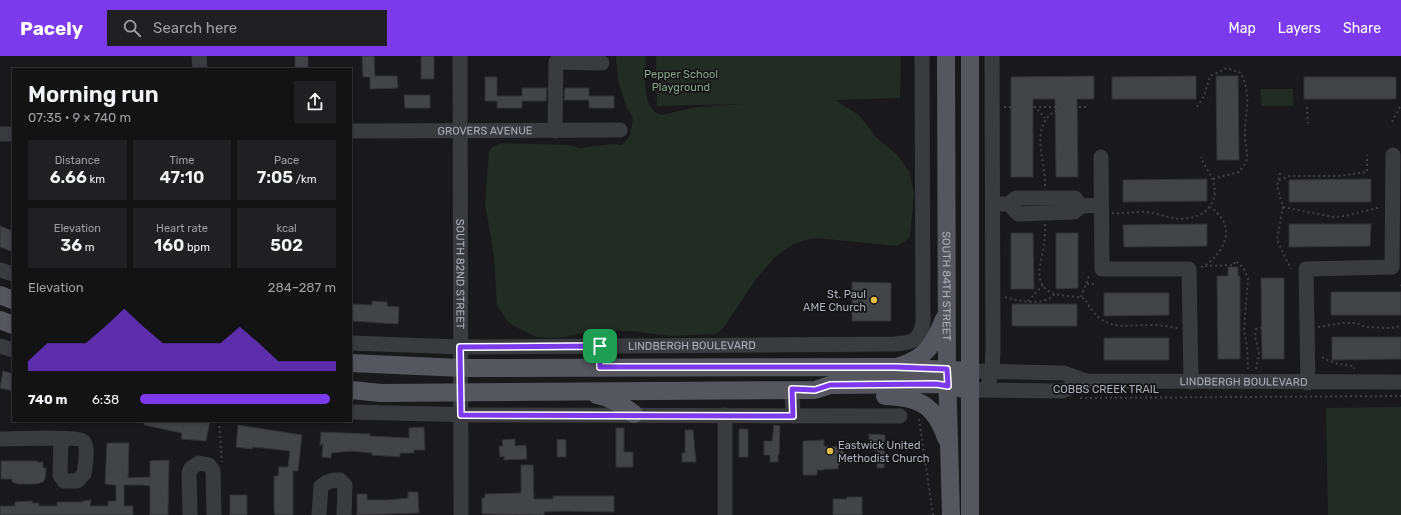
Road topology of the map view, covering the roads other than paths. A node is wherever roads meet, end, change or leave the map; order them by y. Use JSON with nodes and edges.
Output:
{"nodes":[{"id":1,"x":199,"y":56,"type":"edge"},
{"id":2,"x":460,"y":56,"type":"edge"},
{"id":3,"x":922,"y":56,"type":"edge"},
{"id":4,"x":934,"y":56,"type":"edge"},
{"id":5,"x":946,"y":56,"type":"edge"},
{"id":6,"x":970,"y":56,"type":"edge"},
{"id":7,"x":992,"y":56,"type":"edge"},
{"id":8,"x":602,"y":63,"type":"dead end"},
{"id":9,"x":200,"y":68,"type":"edge"},
{"id":10,"x":946,"y":108,"type":"junction"},
{"id":11,"x":620,"y":130,"type":"dead end"},
{"id":12,"x":352,"y":131,"type":"edge"},
{"id":13,"x":460,"y":131,"type":"junction"},
{"id":14,"x":555,"y":131,"type":"junction"},
{"id":15,"x":0,"y":134,"type":"edge"},
{"id":16,"x":12,"y":134,"type":"edge"},
{"id":17,"x":1393,"y":155,"type":"dead end"},
{"id":18,"x":1101,"y":157,"type":"dead end"},
{"id":19,"x":1397,"y":199,"type":"edge"},
{"id":20,"x":993,"y":204,"type":"junction"},
{"id":21,"x":1101,"y":205,"type":"junction"},
{"id":22,"x":0,"y":270,"type":"edge"},
{"id":23,"x":12,"y":274,"type":"edge"},
{"id":24,"x":0,"y":295,"type":"edge"},
{"id":25,"x":12,"y":300,"type":"edge"},
{"id":26,"x":947,"y":312,"type":"junction"},
{"id":27,"x":0,"y":320,"type":"edge"},
{"id":28,"x":12,"y":324,"type":"edge"},
{"id":29,"x":352,"y":343,"type":"edge"},
{"id":30,"x":0,"y":346,"type":"edge"},
{"id":31,"x":600,"y":346,"type":"junction"},
{"id":32,"x":460,"y":347,"type":"junction"},
{"id":33,"x":12,"y":350,"type":"edge"},
{"id":34,"x":352,"y":364,"type":"edge"},
{"id":35,"x":600,"y":367,"type":"junction"},
{"id":36,"x":895,"y":367,"type":"junction"},
{"id":37,"x":461,"y":368,"type":"junction"},
{"id":38,"x":970,"y":371,"type":"junction"},
{"id":39,"x":992,"y":372,"type":"junction"},
{"id":40,"x":948,"y":378,"type":"junction"},
{"id":41,"x":1086,"y":382,"type":"junction"},
{"id":42,"x":1191,"y":382,"type":"junction"},
{"id":43,"x":1401,"y":382,"type":"edge"},
{"id":44,"x":1308,"y":383,"type":"junction"},
{"id":45,"x":792,"y":389,"type":"junction"},
{"id":46,"x":352,"y":390,"type":"edge"},
{"id":47,"x":815,"y":390,"type":"junction"},
{"id":48,"x":978,"y":390,"type":"junction"},
{"id":49,"x":579,"y":391,"type":"junction"},
{"id":50,"x":461,"y":392,"type":"junction"},
{"id":51,"x":352,"y":412,"type":"edge"},
{"id":52,"x":634,"y":414,"type":"junction"},
{"id":53,"x":725,"y":414,"type":"junction"},
{"id":54,"x":461,"y":415,"type":"junction"},
{"id":55,"x":793,"y":416,"type":"junction"},
{"id":56,"x":900,"y":416,"type":"dead end"},
{"id":57,"x":0,"y":439,"type":"edge"},
{"id":58,"x":61,"y":439,"type":"dead end"},
{"id":59,"x":949,"y":447,"type":"junction"},
{"id":60,"x":190,"y":515,"type":"edge"},
{"id":61,"x":214,"y":515,"type":"edge"},
{"id":62,"x":319,"y":515,"type":"edge"},
{"id":63,"x":344,"y":515,"type":"edge"},
{"id":64,"x":461,"y":515,"type":"edge"},
{"id":65,"x":725,"y":515,"type":"edge"},
{"id":66,"x":951,"y":515,"type":"edge"},
{"id":67,"x":970,"y":515,"type":"edge"}],
"edges":[{"from":1,"to":9,"type":"street"},
{"from":2,"to":13,"type":"street","name":"SOUTH 82ND STREET"},
{"from":3,"to":31,"type":"street","name":"LINDBERGH BOULEVARD"},
{"from":4,"to":10,"type":"main road"},
{"from":5,"to":10,"type":"main road","name":"SOUTH 84TH STREET"},
{"from":6,"to":38,"type":"main road","name":"SOUTH 84TH STREET"},
{"from":7,"to":20,"type":"street","name":"SOUTH 84TH STREET"},
{"from":8,"to":14,"type":"street"},
{"from":10,"to":26,"type":"main road","name":"SOUTH 84TH STREET"},
{"from":11,"to":14,"type":"street","name":"GROVERS AVENUE"},
{"from":12,"to":13,"type":"street","name":"GROVERS AVENUE"},
{"from":13,"to":14,"type":"street","name":"GROVERS AVENUE"},
{"from":13,"to":32,"type":"street","name":"SOUTH 82ND STREET"},
{"from":15,"to":16,"type":"street"},
{"from":17,"to":19,"type":"street"},
{"from":18,"to":21,"type":"street"},
{"from":19,"to":44,"type":"street"},
{"from":20,"to":21,"type":"street"},
{"from":20,"to":39,"type":"street","name":"SOUTH 84TH STREET"},
{"from":21,"to":42,"type":"street"},
{"from":22,"to":23,"type":"street"},
{"from":24,"to":25,"type":"main road"},
{"from":26,"to":36,"type":"main road"},
{"from":26,"to":40,"type":"main road","name":"SOUTH 84TH STREET"},
{"from":27,"to":28,"type":"main road"},
{"from":29,"to":32,"type":"street","name":"LINDBERGH BOULEVARD"},
{"from":30,"to":33,"type":"street"},
{"from":31,"to":32,"type":"street","name":"LINDBERGH BOULEVARD"},
{"from":31,"to":35,"type":"street"},
{"from":32,"to":37,"type":"street","name":"SOUTH 82ND STREET"},
{"from":34,"to":37,"type":"main road","name":"LINDBERGH BOULEVARD"},
{"from":35,"to":36,"type":"main road","name":"LINDBERGH BOULEVARD"},
{"from":35,"to":37,"type":"main road","name":"LINDBERGH BOULEVARD"},
{"from":36,"to":40,"type":"main road","name":"LINDBERGH BOULEVARD"},
{"from":37,"to":50,"type":"street","name":"SOUTH 82ND STREET"},
{"from":38,"to":39,"type":"street","name":"LINDBERGH BOULEVARD"},
{"from":38,"to":40,"type":"main road","name":"LINDBERGH BOULEVARD"},
{"from":38,"to":48,"type":"main road","name":"SOUTH 84TH STREET"},
{"from":39,"to":41,"type":"street","name":"LINDBERGH BOULEVARD"},
{"from":39,"to":48,"type":"street","name":"SOUTH 84TH STREET"},
{"from":40,"to":47,"type":"main road","name":"LINDBERGH BOULEVARD"},
{"from":40,"to":48,"type":"main road","name":"LINDBERGH BOULEVARD"},
{"from":40,"to":59,"type":"main road","name":"SOUTH 84TH STREET"},
{"from":41,"to":42,"type":"street","name":"LINDBERGH BOULEVARD"},
{"from":41,"to":48,"type":"street","name":"LINDBERGH BOULEVARD"},
{"from":42,"to":44,"type":"street","name":"LINDBERGH BOULEVARD"},
{"from":43,"to":44,"type":"street","name":"LINDBERGH BOULEVARD"},
{"from":45,"to":47,"type":"main road","name":"LINDBERGH BOULEVARD"},
{"from":45,"to":49,"type":"main road","name":"LINDBERGH BOULEVARD"},
{"from":45,"to":55,"type":"street"},
{"from":46,"to":50,"type":"main road","name":"LINDBERGH BOULEVARD"},
{"from":47,"to":59,"type":"main road"},
{"from":48,"to":67,"type":"main road","name":"SOUTH 84TH STREET"},
{"from":49,"to":50,"type":"main road","name":"LINDBERGH BOULEVARD"},
{"from":49,"to":52,"type":"main road"},
{"from":50,"to":54,"type":"street","name":"SOUTH 82ND STREET"},
{"from":51,"to":54,"type":"street"},
{"from":52,"to":53,"type":"street"},
{"from":52,"to":54,"type":"street"},
{"from":53,"to":55,"type":"street"},
{"from":53,"to":65,"type":"street"},
{"from":54,"to":64,"type":"street","name":"SOUTH 82ND STREET"},
{"from":55,"to":56,"type":"street"},
{"from":57,"to":58,"type":"street"},
{"from":59,"to":66,"type":"main road","name":"SOUTH 84TH STREET"},
{"from":60,"to":61,"type":"street"},
{"from":62,"to":63,"type":"street"}]}
